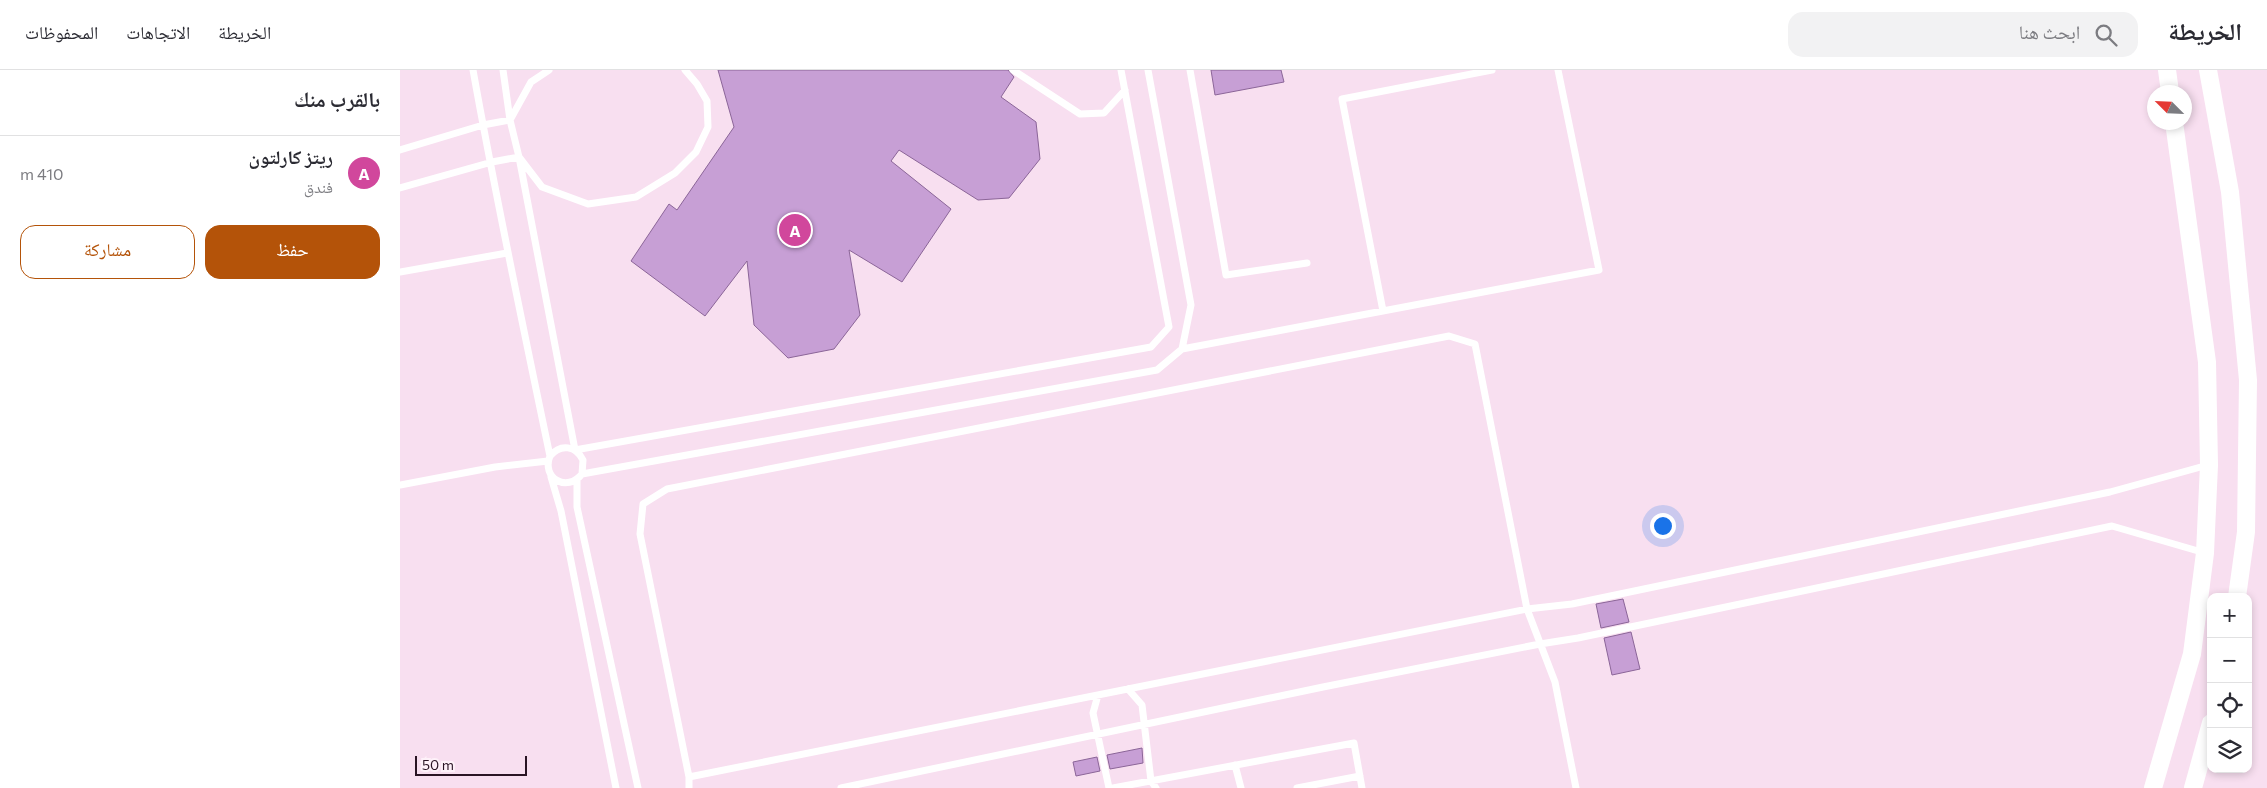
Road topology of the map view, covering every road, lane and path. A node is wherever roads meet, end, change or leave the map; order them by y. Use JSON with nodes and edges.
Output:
{"nodes":[{"id":1,"x":473,"y":70,"type":"edge"},
{"id":2,"x":503,"y":70,"type":"edge"},
{"id":3,"x":549,"y":70,"type":"edge"},
{"id":4,"x":685,"y":70,"type":"edge"},
{"id":5,"x":1013,"y":70,"type":"edge"},
{"id":6,"x":1121,"y":70,"type":"edge"},
{"id":7,"x":1148,"y":70,"type":"edge"},
{"id":8,"x":1190,"y":70,"type":"edge"},
{"id":9,"x":1492,"y":70,"type":"edge"},
{"id":10,"x":1558,"y":70,"type":"edge"},
{"id":11,"x":2167,"y":70,"type":"edge"},
{"id":12,"x":2208,"y":70,"type":"edge"},
{"id":13,"x":2169,"y":85,"type":"edge"},
{"id":14,"x":1125,"y":90,"type":"junction"},
{"id":15,"x":510,"y":120,"type":"junction"},
{"id":16,"x":483,"y":125,"type":"junction"},
{"id":17,"x":2175,"y":130,"type":"edge"},
{"id":18,"x":400,"y":150,"type":"edge"},
{"id":19,"x":519,"y":157,"type":"junction"},
{"id":20,"x":492,"y":162,"type":"junction"},
{"id":21,"x":400,"y":188,"type":"edge"},
{"id":22,"x":507,"y":253,"type":"junction"},
{"id":23,"x":1307,"y":263,"type":"dead end"},
{"id":24,"x":400,"y":272,"type":"edge"},
{"id":25,"x":1382,"y":311,"type":"junction"},
{"id":26,"x":1182,"y":349,"type":"junction"},
{"id":27,"x":575,"y":450,"type":"junction"},
{"id":28,"x":549,"y":458,"type":"junction"},
{"id":29,"x":2208,"y":465,"type":"junction"},
{"id":30,"x":551,"y":476,"type":"junction"},
{"id":31,"x":579,"y":477,"type":"junction"},
{"id":32,"x":400,"y":485,"type":"edge"},
{"id":33,"x":2205,"y":552,"type":"junction"},
{"id":34,"x":2238,"y":593,"type":"edge"},
{"id":35,"x":1527,"y":609,"type":"junction"},
{"id":36,"x":1540,"y":644,"type":"junction"},
{"id":37,"x":1128,"y":689,"type":"junction"},
{"id":38,"x":1098,"y":695,"type":"junction"},
{"id":39,"x":1145,"y":725,"type":"junction"},
{"id":40,"x":2210,"y":728,"type":"edge"},
{"id":41,"x":1098,"y":736,"type":"junction"},
{"id":42,"x":1235,"y":765,"type":"junction"},
{"id":43,"x":1360,"y":776,"type":"junction"},
{"id":44,"x":689,"y":777,"type":"junction"},
{"id":45,"x":1151,"y":781,"type":"junction"},
{"id":46,"x":616,"y":788,"type":"edge"},
{"id":47,"x":638,"y":788,"type":"edge"},
{"id":48,"x":689,"y":788,"type":"edge"},
{"id":49,"x":841,"y":788,"type":"edge"},
{"id":50,"x":1111,"y":788,"type":"edge"},
{"id":51,"x":1156,"y":788,"type":"edge"},
{"id":52,"x":1241,"y":788,"type":"edge"},
{"id":53,"x":1297,"y":788,"type":"edge"},
{"id":54,"x":1362,"y":788,"type":"edge"},
{"id":55,"x":1576,"y":788,"type":"edge"},
{"id":56,"x":2154,"y":788,"type":"edge"},
{"id":57,"x":2193,"y":788,"type":"edge"}],
"edges":[{"from":1,"to":16,"type":"lane"},
{"from":2,"to":15,"type":"lane"},
{"from":3,"to":15,"type":"lane"},
{"from":4,"to":19,"type":"lane"},
{"from":5,"to":14,"type":"lane"},
{"from":6,"to":14,"type":"lane"},
{"from":7,"to":26,"type":"lane"},
{"from":8,"to":23,"type":"lane"},
{"from":9,"to":25,"type":"lane"},
{"from":10,"to":25,"type":"lane"},
{"from":11,"to":13,"type":"street"},
{"from":12,"to":34,"type":"street"},
{"from":14,"to":27,"type":"lane"},
{"from":15,"to":16,"type":"lane"},
{"from":15,"to":19,"type":"lane"},
{"from":16,"to":18,"type":"lane"},
{"from":16,"to":20,"type":"lane"},
{"from":17,"to":29,"type":"street"},
{"from":19,"to":20,"type":"lane"},
{"from":19,"to":27,"type":"lane"},
{"from":20,"to":21,"type":"lane"},
{"from":20,"to":22,"type":"lane"},
{"from":22,"to":24,"type":"lane"},
{"from":22,"to":28,"type":"lane"},
{"from":25,"to":26,"type":"lane"},
{"from":26,"to":31,"type":"lane"},
{"from":27,"to":28,"type":"lane"},
{"from":27,"to":31,"type":"lane"},
{"from":28,"to":30,"type":"lane"},
{"from":28,"to":32,"type":"lane"},
{"from":29,"to":33,"type":"street"},
{"from":29,"to":35,"type":"lane"},
{"from":30,"to":31,"type":"lane"},
{"from":30,"to":46,"type":"lane"},
{"from":31,"to":47,"type":"lane"},
{"from":33,"to":36,"type":"lane"},
{"from":33,"to":56,"type":"street"},
{"from":35,"to":36,"type":"lane"},
{"from":35,"to":37,"type":"lane"},
{"from":35,"to":44,"type":"lane"},
{"from":36,"to":39,"type":"lane"},
{"from":36,"to":55,"type":"lane"},
{"from":37,"to":38,"type":"lane"},
{"from":37,"to":39,"type":"lane"},
{"from":38,"to":41,"type":"lane"},
{"from":38,"to":44,"type":"lane"},
{"from":39,"to":41,"type":"lane"},
{"from":39,"to":45,"type":"lane"},
{"from":40,"to":57,"type":"street"},
{"from":41,"to":49,"type":"lane"},
{"from":41,"to":50,"type":"lane"},
{"from":42,"to":43,"type":"lane"},
{"from":42,"to":45,"type":"lane"},
{"from":42,"to":52,"type":"lane"},
{"from":43,"to":53,"type":"lane"},
{"from":43,"to":54,"type":"lane"},
{"from":44,"to":48,"type":"lane"},
{"from":45,"to":50,"type":"lane"},
{"from":45,"to":51,"type":"lane"}]}
